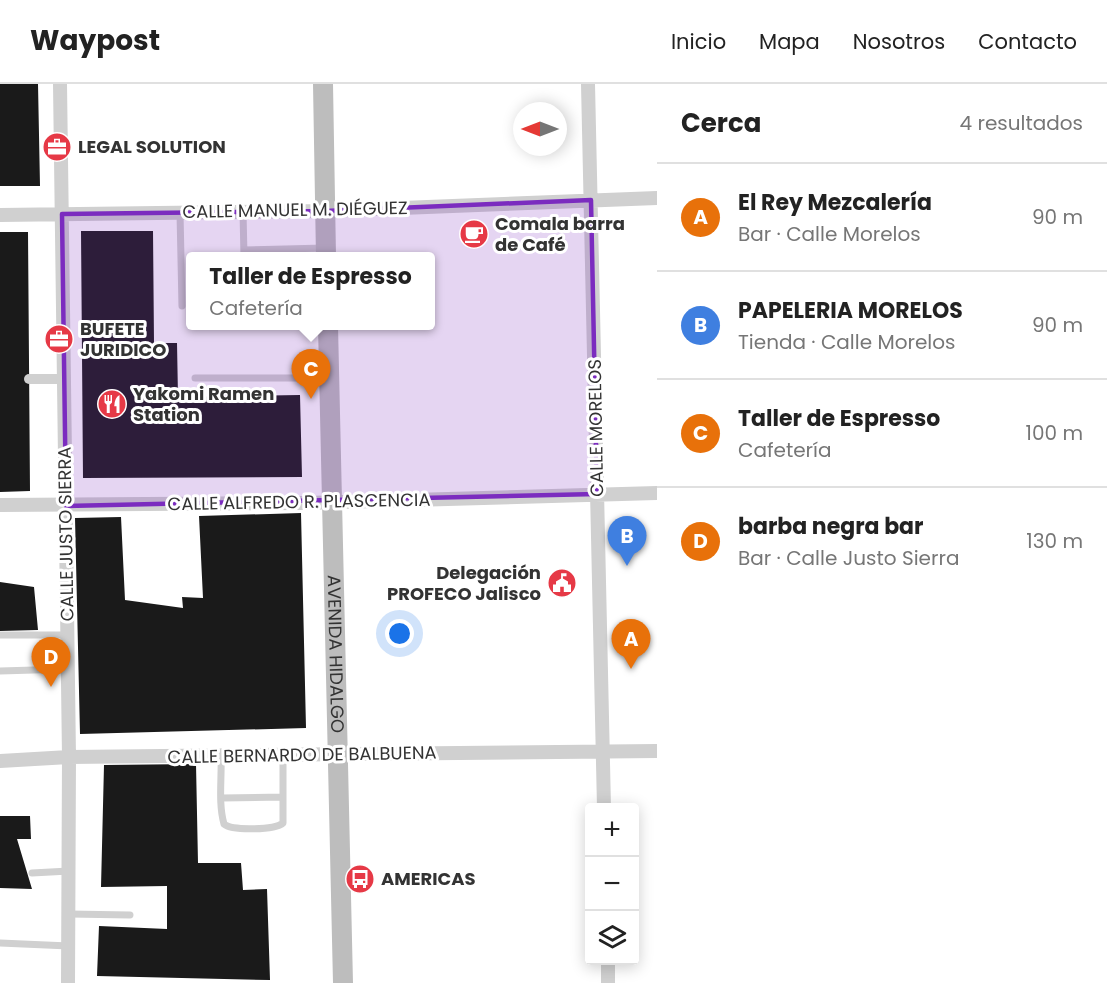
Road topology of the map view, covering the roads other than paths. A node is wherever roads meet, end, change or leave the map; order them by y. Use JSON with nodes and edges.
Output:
{"nodes":[{"id":1,"x":60,"y":84,"type":"edge"},
{"id":2,"x":323,"y":84,"type":"edge"},
{"id":3,"x":588,"y":84,"type":"edge"},
{"id":4,"x":657,"y":198,"type":"edge"},
{"id":5,"x":591,"y":200,"type":"junction"},
{"id":6,"x":325,"y":211,"type":"junction"},
{"id":7,"x":243,"y":212,"type":"junction"},
{"id":8,"x":180,"y":213,"type":"junction"},
{"id":9,"x":62,"y":214,"type":"junction"},
{"id":10,"x":0,"y":215,"type":"edge"},
{"id":11,"x":244,"y":252,"type":"edge"},
{"id":12,"x":326,"y":252,"type":"edge"},
{"id":13,"x":182,"y":306,"type":"dead end"},
{"id":14,"x":328,"y":330,"type":"edge"},
{"id":15,"x":195,"y":378,"type":"dead end"},
{"id":16,"x":329,"y":378,"type":"junction"},
{"id":17,"x":29,"y":379,"type":"dead end"},
{"id":18,"x":63,"y":379,"type":"junction"},
{"id":19,"x":597,"y":494,"type":"junction"},
{"id":20,"x":657,"y":494,"type":"edge"},
{"id":21,"x":333,"y":502,"type":"junction"},
{"id":22,"x":0,"y":505,"type":"edge"},
{"id":23,"x":66,"y":506,"type":"junction"},
{"id":24,"x":0,"y":635,"type":"edge"},
{"id":25,"x":67,"y":635,"type":"junction"},
{"id":26,"x":68,"y":669,"type":"junction"},
{"id":27,"x":0,"y":671,"type":"edge"},
{"id":28,"x":603,"y":751,"type":"junction"},
{"id":29,"x":657,"y":751,"type":"edge"},
{"id":30,"x":221,"y":756,"type":"junction"},
{"id":31,"x":283,"y":756,"type":"junction"},
{"id":32,"x":339,"y":756,"type":"junction"},
{"id":33,"x":69,"y":757,"type":"junction"},
{"id":34,"x":0,"y":761,"type":"edge"},
{"id":35,"x":283,"y":797,"type":"junction"},
{"id":36,"x":222,"y":798,"type":"junction"},
{"id":37,"x":604,"y":803,"type":"edge"},
{"id":38,"x":69,"y":872,"type":"junction"},
{"id":39,"x":32,"y":873,"type":"dead end"},
{"id":40,"x":69,"y":914,"type":"junction"},
{"id":41,"x":130,"y":915,"type":"dead end"},
{"id":42,"x":0,"y":943,"type":"edge"},
{"id":43,"x":69,"y":946,"type":"junction"},
{"id":44,"x":608,"y":965,"type":"edge"},
{"id":45,"x":68,"y":983,"type":"edge"},
{"id":46,"x":343,"y":983,"type":"edge"},
{"id":47,"x":608,"y":983,"type":"edge"}],
"edges":[{"from":1,"to":9,"type":"street","name":"CALLE JUSTO SIERRA"},
{"from":2,"to":6,"type":"main road"},
{"from":3,"to":5,"type":"street","name":"CALLE MORELOS"},
{"from":4,"to":5,"type":"street","name":"CALLE MANUEL M. DIÉGUEZ"},
{"from":5,"to":6,"type":"street","name":"CALLE MANUEL M. DIÉGUEZ"},
{"from":5,"to":19,"type":"street","name":"CALLE MORELOS"},
{"from":6,"to":7,"type":"street","name":"CALLE MANUEL M. DIÉGUEZ"},
{"from":6,"to":12,"type":"main road"},
{"from":7,"to":8,"type":"street","name":"CALLE MANUEL M. DIÉGUEZ"},
{"from":7,"to":11,"type":"lane"},
{"from":8,"to":9,"type":"street","name":"CALLE MANUEL M. DIÉGUEZ"},
{"from":8,"to":13,"type":"lane"},
{"from":9,"to":10,"type":"street","name":"CALLE MANUEL M. DIÉGUEZ"},
{"from":9,"to":18,"type":"street","name":"CALLE JUSTO SIERRA"},
{"from":14,"to":16,"type":"main road","name":"AVENIDA HIDALGO"},
{"from":15,"to":16,"type":"lane"},
{"from":16,"to":21,"type":"main road","name":"AVENIDA HIDALGO"},
{"from":17,"to":18,"type":"street"},
{"from":18,"to":23,"type":"street","name":"CALLE JUSTO SIERRA"},
{"from":19,"to":20,"type":"street","name":"CALLE ALFREDO R. PLASCENCIA"},
{"from":19,"to":21,"type":"street","name":"CALLE ALFREDO R. PLASCENCIA"},
{"from":19,"to":28,"type":"street","name":"CALLE MORELOS"},
{"from":21,"to":23,"type":"street","name":"CALLE ALFREDO R. PLASCENCIA"},
{"from":21,"to":32,"type":"main road","name":"AVENIDA HIDALGO"},
{"from":22,"to":23,"type":"street","name":"CALLE ALFREDO R. PLASCENCIA"},
{"from":23,"to":25,"type":"street","name":"CALLE JUSTO SIERRA"},
{"from":24,"to":25,"type":"lane"},
{"from":25,"to":26,"type":"street","name":"CALLE JUSTO SIERRA"},
{"from":26,"to":27,"type":"lane"},
{"from":26,"to":33,"type":"street","name":"CALLE JUSTO SIERRA"},
{"from":28,"to":29,"type":"street","name":"CALLE BERNARDO DE BALBUENA"},
{"from":28,"to":32,"type":"street","name":"CALLE BERNARDO DE BALBUENA"},
{"from":28,"to":37,"type":"street","name":"CALLE MORELOS"},
{"from":30,"to":31,"type":"street","name":"CALLE BERNARDO DE BALBUENA"},
{"from":30,"to":33,"type":"street","name":"CALLE BERNARDO DE BALBUENA"},
{"from":30,"to":36,"type":"lane"},
{"from":31,"to":32,"type":"street","name":"CALLE BERNARDO DE BALBUENA"},
{"from":31,"to":35,"type":"lane"},
{"from":32,"to":46,"type":"main road","name":"AVENIDA HIDALGO"},
{"from":33,"to":34,"type":"street","name":"CALLE BERNARDO DE BALBUENA"},
{"from":33,"to":38,"type":"street","name":"CALLE JUSTO SIERRA"},
{"from":35,"to":36,"type":"lane"},
{"from":35,"to":36,"type":"lane"},
{"from":38,"to":39,"type":"lane"},
{"from":38,"to":40,"type":"street","name":"CALLE JUSTO SIERRA"},
{"from":40,"to":41,"type":"lane"},
{"from":40,"to":43,"type":"street","name":"CALLE JUSTO SIERRA"},
{"from":42,"to":43,"type":"lane"},
{"from":43,"to":45,"type":"street","name":"CALLE JUSTO SIERRA"},
{"from":44,"to":47,"type":"street"}]}
